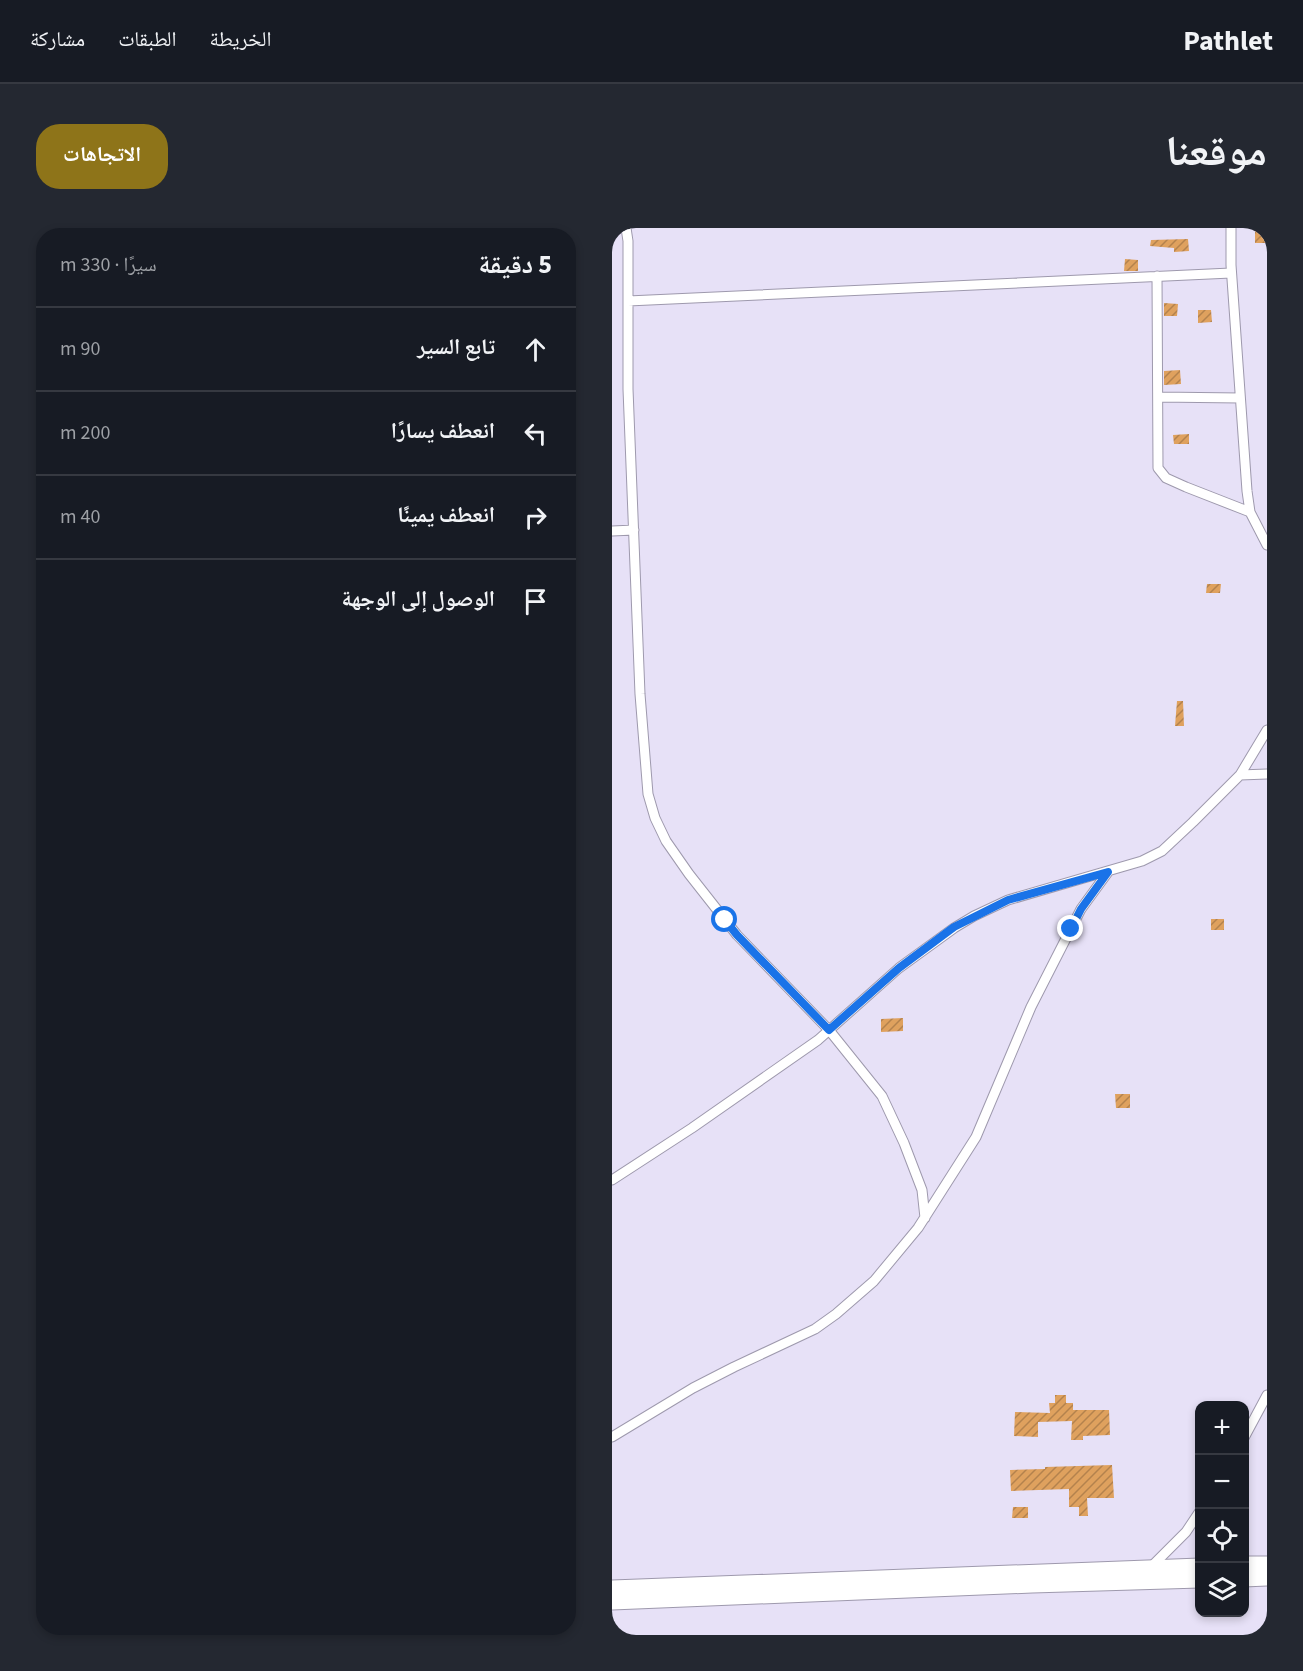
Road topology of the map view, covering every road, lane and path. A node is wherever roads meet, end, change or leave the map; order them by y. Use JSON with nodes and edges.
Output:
{"nodes":[{"id":1,"x":626,"y":228,"type":"edge"},
{"id":2,"x":1231,"y":228,"type":"edge"},
{"id":3,"x":1231,"y":273,"type":"junction"},
{"id":4,"x":1157,"y":276,"type":"junction"},
{"id":5,"x":627,"y":301,"type":"junction"},
{"id":6,"x":1158,"y":397,"type":"junction"},
{"id":7,"x":1240,"y":398,"type":"junction"},
{"id":8,"x":1250,"y":512,"type":"junction"},
{"id":9,"x":634,"y":530,"type":"junction"},
{"id":10,"x":612,"y":531,"type":"edge"},
{"id":11,"x":1267,"y":545,"type":"edge"},
{"id":12,"x":1267,"y":730,"type":"edge"},
{"id":13,"x":1267,"y":774,"type":"edge"},
{"id":14,"x":1240,"y":775,"type":"junction"},
{"id":15,"x":1108,"y":872,"type":"junction"},
{"id":16,"x":829,"y":1030,"type":"junction"},
{"id":17,"x":612,"y":1180,"type":"edge"},
{"id":18,"x":925,"y":1218,"type":"junction"},
{"id":19,"x":1267,"y":1395,"type":"edge"},
{"id":20,"x":1249,"y":1430,"type":"edge"},
{"id":21,"x":612,"y":1437,"type":"edge"},
{"id":22,"x":1195,"y":1518,"type":"edge"},
{"id":23,"x":1249,"y":1564,"type":"edge"},
{"id":24,"x":1267,"y":1564,"type":"edge"},
{"id":25,"x":1195,"y":1566,"type":"edge"},
{"id":26,"x":1150,"y":1568,"type":"junction"},
{"id":27,"x":1068,"y":1578,"type":"junction"},
{"id":28,"x":1267,"y":1578,"type":"edge"},
{"id":29,"x":1249,"y":1579,"type":"edge"},
{"id":30,"x":1195,"y":1580,"type":"edge"},
{"id":31,"x":612,"y":1588,"type":"edge"},
{"id":32,"x":612,"y":1602,"type":"edge"}],
"edges":[{"from":1,"to":5,"type":"street"},
{"from":2,"to":3,"type":"street"},
{"from":3,"to":4,"type":"street"},
{"from":3,"to":7,"type":"street"},
{"from":4,"to":5,"type":"street"},
{"from":4,"to":6,"type":"street"},
{"from":5,"to":9,"type":"street"},
{"from":6,"to":7,"type":"street"},
{"from":6,"to":8,"type":"street"},
{"from":7,"to":8,"type":"street"},
{"from":8,"to":11,"type":"street"},
{"from":9,"to":10,"type":"street"},
{"from":9,"to":16,"type":"street"},
{"from":12,"to":14,"type":"street"},
{"from":13,"to":14,"type":"street"},
{"from":14,"to":15,"type":"street"},
{"from":15,"to":16,"type":"street"},
{"from":15,"to":18,"type":"street"},
{"from":16,"to":17,"type":"street"},
{"from":16,"to":18,"type":"street"},
{"from":18,"to":21,"type":"street"},
{"from":19,"to":20,"type":"street"},
{"from":22,"to":26,"type":"street"},
{"from":23,"to":24,"type":"highway"},
{"from":25,"to":26,"type":"highway"},
{"from":26,"to":27,"type":"highway"},
{"from":27,"to":30,"type":"highway"},
{"from":27,"to":31,"type":"highway"},
{"from":27,"to":32,"type":"highway"},
{"from":28,"to":29,"type":"highway"}]}
